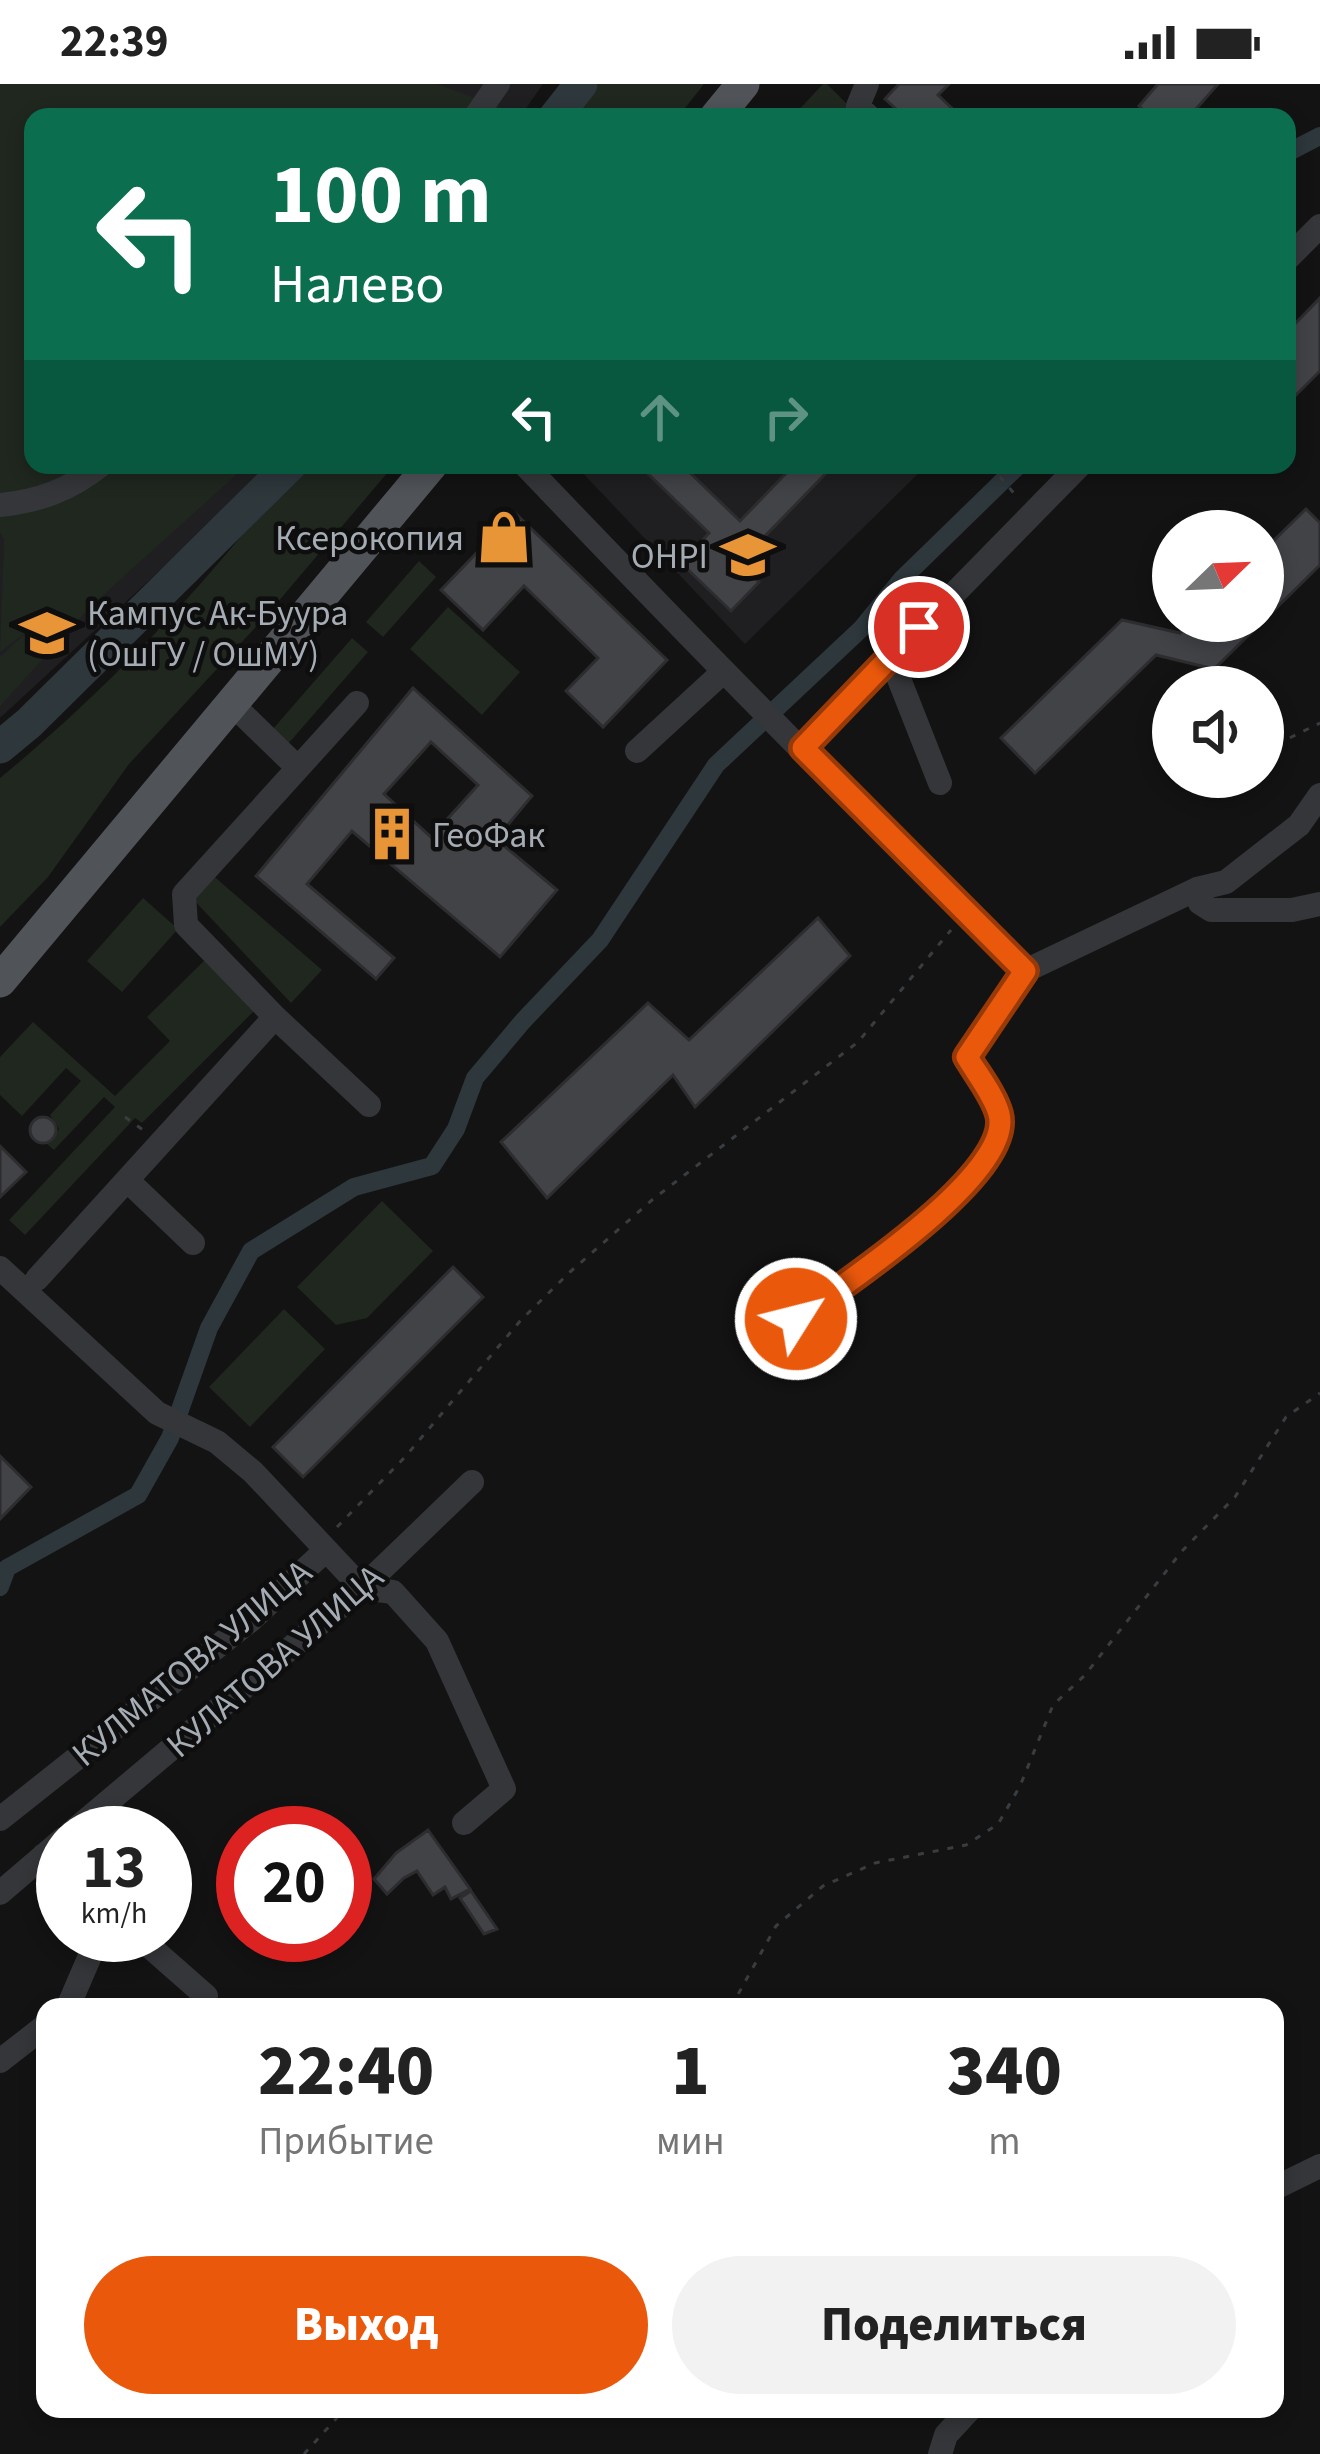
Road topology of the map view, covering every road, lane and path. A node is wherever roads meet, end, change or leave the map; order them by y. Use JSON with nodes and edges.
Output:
{"nodes":[{"id":1,"x":743,"y":84,"type":"edge"},
{"id":2,"x":723,"y":108,"type":"edge"},
{"id":3,"x":1320,"y":226,"type":"edge"},
{"id":4,"x":1296,"y":250,"type":"edge"},
{"id":5,"x":88,"y":474,"type":"edge"},
{"id":6,"x":424,"y":474,"type":"edge"},
{"id":7,"x":534,"y":474,"type":"edge"},
{"id":8,"x":998,"y":474,"type":"edge"},
{"id":9,"x":1071,"y":474,"type":"edge"},
{"id":10,"x":1015,"y":495,"type":"dead end"},
{"id":11,"x":0,"y":505,"type":"edge"},
{"id":12,"x":890,"y":656,"type":"junction"},
{"id":13,"x":723,"y":672,"type":"junction"},
{"id":14,"x":357,"y":703,"type":"dead end"},
{"id":15,"x":232,"y":704,"type":"junction"},
{"id":16,"x":1320,"y":722,"type":"edge"},
{"id":17,"x":1284,"y":741,"type":"edge"},
{"id":18,"x":803,"y":748,"type":"junction"},
{"id":19,"x":637,"y":752,"type":"dead end"},
{"id":20,"x":297,"y":767,"type":"junction"},
{"id":21,"x":940,"y":783,"type":"dead end"},
{"id":22,"x":1320,"y":795,"type":"edge"},
{"id":23,"x":1198,"y":889,"type":"junction"},
{"id":24,"x":1320,"y":904,"type":"edge"},
{"id":25,"x":964,"y":912,"type":"junction"},
{"id":26,"x":1025,"y":971,"type":"junction"},
{"id":27,"x":0,"y":981,"type":"edge"},
{"id":28,"x":275,"y":1017,"type":"junction"},
{"id":29,"x":369,"y":1105,"type":"dead end"},
{"id":30,"x":127,"y":1180,"type":"junction"},
{"id":31,"x":193,"y":1243,"type":"dead end"},
{"id":32,"x":0,"y":1268,"type":"edge"},
{"id":33,"x":37,"y":1279,"type":"dead end"},
{"id":34,"x":796,"y":1319,"type":"dead end"},
{"id":35,"x":1320,"y":1394,"type":"edge"},
{"id":36,"x":472,"y":1482,"type":"dead end"},
{"id":37,"x":326,"y":1550,"type":"junction"},
{"id":38,"x":362,"y":1588,"type":"junction"},
{"id":39,"x":102,"y":1806,"type":"edge"},
{"id":40,"x":0,"y":1819,"type":"edge"},
{"id":41,"x":464,"y":1823,"type":"dead end"},
{"id":42,"x":36,"y":1862,"type":"edge"},
{"id":43,"x":0,"y":1893,"type":"edge"},
{"id":44,"x":88,"y":1962,"type":"edge"},
{"id":45,"x":167,"y":1962,"type":"edge"},
{"id":46,"x":206,"y":1996,"type":"dead end"},
{"id":47,"x":72,"y":1998,"type":"edge"},
{"id":48,"x":736,"y":1998,"type":"edge"},
{"id":49,"x":36,"y":2033,"type":"edge"},
{"id":50,"x":0,"y":2061,"type":"edge"},
{"id":51,"x":1320,"y":2166,"type":"edge"},
{"id":52,"x":1284,"y":2184,"type":"edge"},
{"id":53,"x":337,"y":2418,"type":"edge"},
{"id":54,"x":961,"y":2418,"type":"edge"},
{"id":55,"x":304,"y":2454,"type":"edge"},
{"id":56,"x":940,"y":2454,"type":"edge"}],
"edges":[{"from":1,"to":2,"type":"main road"},
{"from":3,"to":4,"type":"street"},
{"from":5,"to":11,"type":"street"},
{"from":6,"to":15,"type":"main road"},
{"from":7,"to":13,"type":"street"},
{"from":8,"to":10,"type":"path"},
{"from":9,"to":12,"type":"street"},
{"from":12,"to":18,"type":"street"},
{"from":12,"to":21,"type":"street"},
{"from":13,"to":18,"type":"street"},
{"from":13,"to":19,"type":"street"},
{"from":14,"to":20,"type":"street"},
{"from":15,"to":20,"type":"street"},
{"from":15,"to":27,"type":"main road"},
{"from":16,"to":17,"type":"path"},
{"from":18,"to":25,"type":"street"},
{"from":20,"to":28,"type":"street"},
{"from":22,"to":23,"type":"street"},
{"from":23,"to":24,"type":"street"},
{"from":23,"to":26,"type":"street"},
{"from":25,"to":26,"type":"street"},
{"from":25,"to":37,"type":"path"},
{"from":26,"to":34,"type":"street"},
{"from":28,"to":29,"type":"street"},
{"from":28,"to":30,"type":"street"},
{"from":30,"to":31,"type":"street"},
{"from":30,"to":33,"type":"street"},
{"from":32,"to":37,"type":"street"},
{"from":35,"to":48,"type":"path"},
{"from":36,"to":38,"type":"street","name":"КУЛАТОВА УЛИЦА"},
{"from":37,"to":38,"type":"street"},
{"from":37,"to":40,"type":"street","name":"КУЛМАТОВА УЛИЦА"},
{"from":38,"to":39,"type":"street","name":"КУЛАТОВА УЛИЦА"},
{"from":38,"to":41,"type":"street"},
{"from":42,"to":43,"type":"street"},
{"from":44,"to":47,"type":"street"},
{"from":45,"to":46,"type":"street"},
{"from":49,"to":50,"type":"street"},
{"from":51,"to":52,"type":"street"},
{"from":53,"to":55,"type":"path"},
{"from":54,"to":56,"type":"street"}]}
